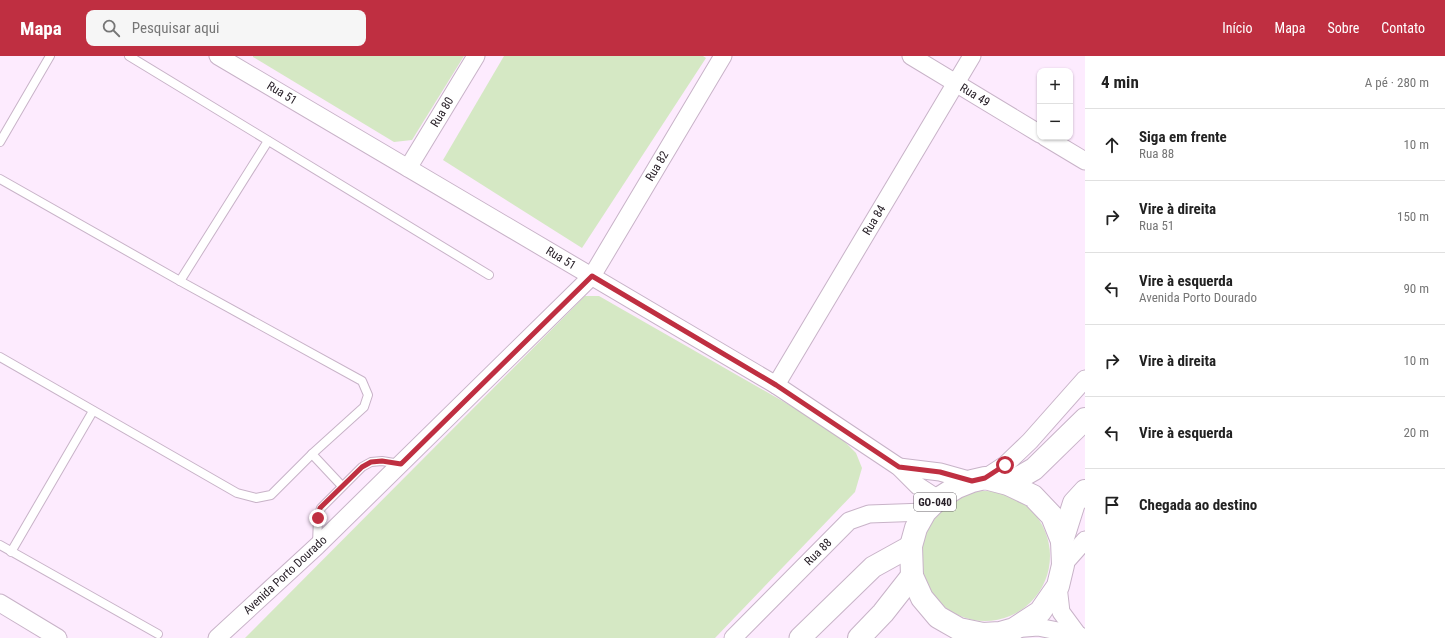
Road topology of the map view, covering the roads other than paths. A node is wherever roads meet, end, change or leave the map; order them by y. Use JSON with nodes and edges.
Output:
{"nodes":[{"id":1,"x":50,"y":56,"type":"edge"},
{"id":2,"x":129,"y":56,"type":"edge"},
{"id":3,"x":476,"y":56,"type":"edge"},
{"id":4,"x":723,"y":56,"type":"edge"},
{"id":5,"x":911,"y":56,"type":"edge"},
{"id":6,"x":972,"y":56,"type":"edge"},
{"id":7,"x":228,"y":58,"type":"edge"},
{"id":8,"x":956,"y":83,"type":"junction"},
{"id":9,"x":1037,"y":132,"type":"edge"},
{"id":10,"x":1050,"y":140,"type":"edge"},
{"id":11,"x":268,"y":141,"type":"junction"},
{"id":12,"x":0,"y":142,"type":"edge"},
{"id":13,"x":1085,"y":161,"type":"edge"},
{"id":14,"x":408,"y":168,"type":"junction"},
{"id":15,"x":0,"y":179,"type":"edge"},
{"id":16,"x":489,"y":275,"type":"dead end"},
{"id":17,"x":592,"y":276,"type":"junction"},
{"id":18,"x":180,"y":281,"type":"junction"},
{"id":19,"x":0,"y":357,"type":"edge"},
{"id":20,"x":1085,"y":379,"type":"edge"},
{"id":21,"x":776,"y":385,"type":"junction"},
{"id":22,"x":93,"y":411,"type":"junction"},
{"id":23,"x":1085,"y":419,"type":"edge"},
{"id":24,"x":312,"y":454,"type":"junction"},
{"id":25,"x":401,"y":464,"type":"junction"},
{"id":26,"x":899,"y":467,"type":"junction"},
{"id":27,"x":979,"y":479,"type":"junction"},
{"id":28,"x":1008,"y":484,"type":"junction"},
{"id":29,"x":342,"y":486,"type":"junction"},
{"id":30,"x":1085,"y":491,"type":"edge"},
{"id":31,"x":931,"y":506,"type":"junction"},
{"id":32,"x":1085,"y":540,"type":"edge"},
{"id":33,"x":1062,"y":541,"type":"junction"},
{"id":34,"x":0,"y":545,"type":"edge"},
{"id":35,"x":317,"y":546,"type":"junction"},
{"id":36,"x":911,"y":546,"type":"junction"},
{"id":37,"x":11,"y":552,"type":"junction"},
{"id":38,"x":1063,"y":565,"type":"junction"},
{"id":39,"x":912,"y":576,"type":"junction"},
{"id":40,"x":1058,"y":586,"type":"junction"},
{"id":41,"x":0,"y":603,"type":"edge"},
{"id":42,"x":158,"y":634,"type":"dead end"},
{"id":43,"x":994,"y":634,"type":"edge"},
{"id":44,"x":1082,"y":636,"type":"edge"},
{"id":45,"x":58,"y":638,"type":"edge"},
{"id":46,"x":217,"y":638,"type":"edge"},
{"id":47,"x":733,"y":638,"type":"edge"},
{"id":48,"x":800,"y":638,"type":"edge"},
{"id":49,"x":859,"y":638,"type":"edge"}],
"edges":[{"from":1,"to":12,"type":"lane"},
{"from":2,"to":11,"type":"lane"},
{"from":3,"to":14,"type":"street","name":"Rua 80"},
{"from":4,"to":17,"type":"street","name":"Rua 82"},
{"from":5,"to":8,"type":"street","name":"Rua 49"},
{"from":6,"to":8,"type":"street","name":"Rua 84"},
{"from":7,"to":14,"type":"street","name":"Rua 51"},
{"from":8,"to":9,"type":"street","name":"Rua 49"},
{"from":8,"to":21,"type":"street","name":"Rua 84"},
{"from":10,"to":13,"type":"street"},
{"from":11,"to":16,"type":"lane"},
{"from":11,"to":18,"type":"lane"},
{"from":14,"to":17,"type":"street","name":"Rua 51"},
{"from":15,"to":18,"type":"lane"},
{"from":17,"to":21,"type":"street","name":"Rua 51"},
{"from":17,"to":25,"type":"street","name":"Avenida Porto Dourado"},
{"from":18,"to":24,"type":"lane"},
{"from":19,"to":22,"type":"lane"},
{"from":20,"to":27,"type":"street"},
{"from":21,"to":26,"type":"street","name":"Rua 51"},
{"from":22,"to":24,"type":"lane"},
{"from":22,"to":37,"type":"lane"},
{"from":23,"to":28,"type":"main road"},
{"from":24,"to":29,"type":"lane"},
{"from":25,"to":29,"type":"lane"},
{"from":25,"to":35,"type":"street","name":"Avenida Porto Dourado"},
{"from":26,"to":27,"type":"street","name":"Rua 51"},
{"from":26,"to":31,"type":"street","name":"Rua 51"},
{"from":27,"to":28,"type":"main road"},
{"from":27,"to":31,"type":"main road","number":"GO-040"},
{"from":28,"to":33,"type":"main road"},
{"from":29,"to":35,"type":"lane"},
{"from":30,"to":33,"type":"main road"},
{"from":31,"to":36,"type":"main road","number":"GO-040"},
{"from":31,"to":47,"type":"street","name":"Rua 88"},
{"from":32,"to":38,"type":"street"},
{"from":33,"to":38,"type":"main road"},
{"from":34,"to":37,"type":"lane"},
{"from":35,"to":46,"type":"street","name":"Avenida Porto Dourado"},
{"from":36,"to":39,"type":"main road","number":"GO-040"},
{"from":36,"to":48,"type":"street"},
{"from":37,"to":42,"type":"lane"},
{"from":38,"to":40,"type":"main road"},
{"from":39,"to":43,"type":"main road","number":"GO-040"},
{"from":39,"to":49,"type":"main road"},
{"from":40,"to":43,"type":"main road"},
{"from":40,"to":44,"type":"street"},
{"from":41,"to":45,"type":"street"},
{"from":43,"to":44,"type":"street"}]}
